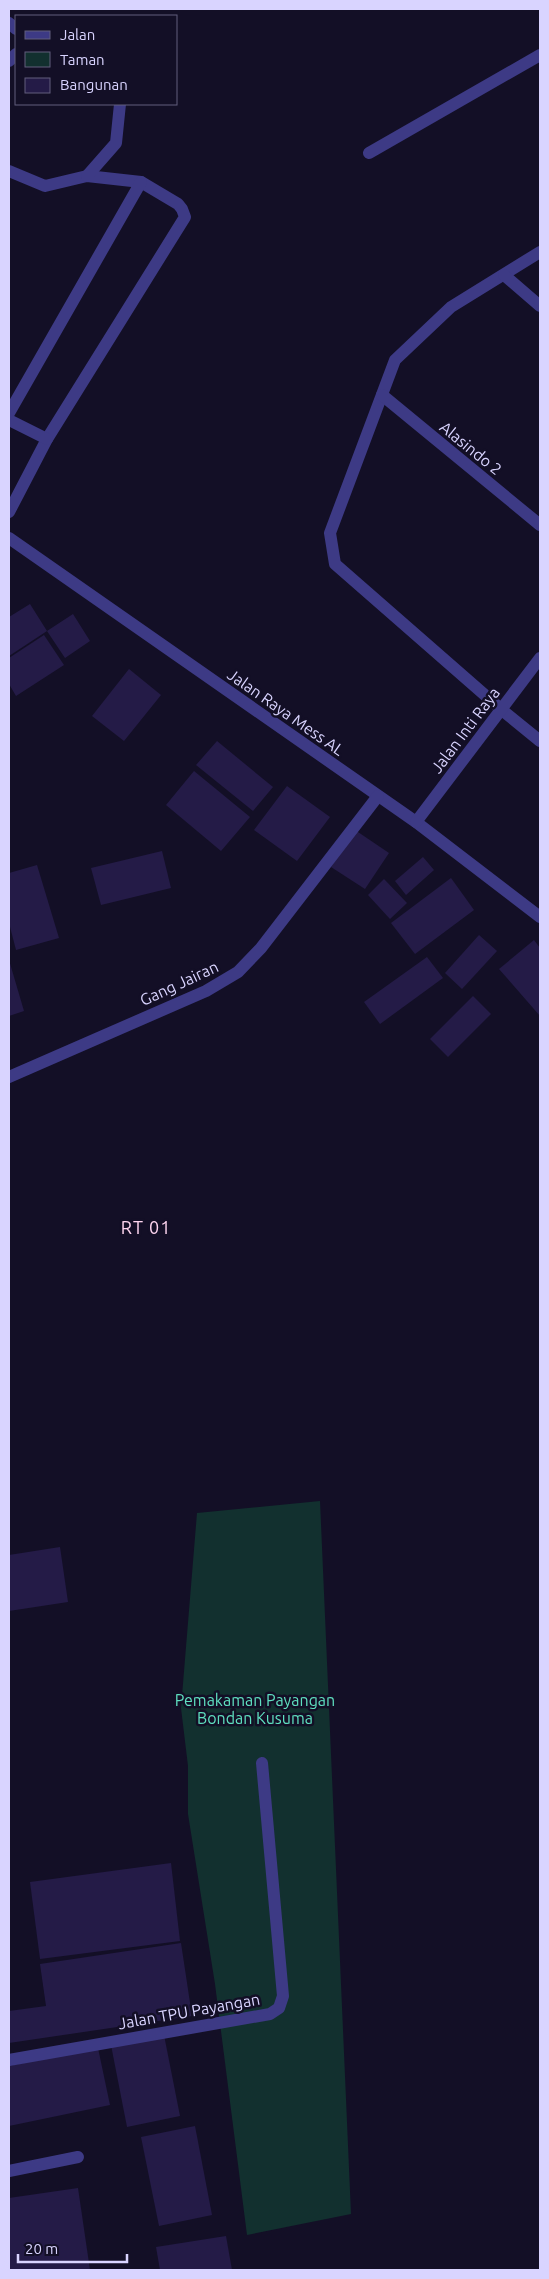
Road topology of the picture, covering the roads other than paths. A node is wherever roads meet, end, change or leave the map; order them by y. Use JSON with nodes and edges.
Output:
{"nodes":[{"id":1,"x":540,"y":55,"type":"edge"},
{"id":2,"x":120,"y":105,"type":"edge"},
{"id":3,"x":369,"y":153,"type":"dead end"},
{"id":4,"x":9,"y":171,"type":"edge"},
{"id":5,"x":87,"y":176,"type":"junction"},
{"id":6,"x":141,"y":182,"type":"junction"},
{"id":7,"x":540,"y":252,"type":"edge"},
{"id":8,"x":504,"y":275,"type":"junction"},
{"id":9,"x":540,"y":306,"type":"edge"},
{"id":10,"x":382,"y":395,"type":"junction"},
{"id":11,"x":9,"y":413,"type":"edge"},
{"id":12,"x":9,"y":420,"type":"edge"},
{"id":13,"x":46,"y":439,"type":"junction"},
{"id":14,"x":9,"y":512,"type":"edge"},
{"id":15,"x":540,"y":525,"type":"edge"},
{"id":16,"x":9,"y":538,"type":"edge"},
{"id":17,"x":540,"y":658,"type":"edge"},
{"id":18,"x":502,"y":710,"type":"junction"},
{"id":19,"x":540,"y":741,"type":"edge"},
{"id":20,"x":378,"y":796,"type":"junction"},
{"id":21,"x":416,"y":822,"type":"junction"},
{"id":22,"x":540,"y":917,"type":"edge"},
{"id":23,"x":9,"y":1077,"type":"edge"},
{"id":24,"x":262,"y":1763,"type":"dead end"},
{"id":25,"x":9,"y":2060,"type":"edge"},
{"id":26,"x":78,"y":2157,"type":"dead end"},
{"id":27,"x":9,"y":2171,"type":"edge"}],
"edges":[{"from":1,"to":3,"type":"street"},
{"from":2,"to":5,"type":"street"},
{"from":4,"to":5,"type":"street"},
{"from":5,"to":6,"type":"street"},
{"from":6,"to":11,"type":"street"},
{"from":6,"to":13,"type":"street"},
{"from":7,"to":8,"type":"street"},
{"from":8,"to":9,"type":"street"},
{"from":8,"to":10,"type":"street"},
{"from":10,"to":15,"type":"street","name":"Alasindo 2"},
{"from":10,"to":18,"type":"street"},
{"from":12,"to":13,"type":"street"},
{"from":13,"to":14,"type":"street"},
{"from":16,"to":20,"type":"street","name":"Jalan Raya Mess AL"},
{"from":17,"to":18,"type":"street","name":"Jalan Inti Raya"},
{"from":18,"to":19,"type":"street"},
{"from":18,"to":21,"type":"street","name":"Jalan Inti Raya"},
{"from":20,"to":21,"type":"street","name":"Jalan Raya Mess AL"},
{"from":20,"to":23,"type":"street","name":"Gang Jairan"},
{"from":21,"to":22,"type":"street","name":"Jalan Raya Mess AL"},
{"from":24,"to":25,"type":"street","name":"Jalan TPU Payangan"},
{"from":26,"to":27,"type":"street"}]}
